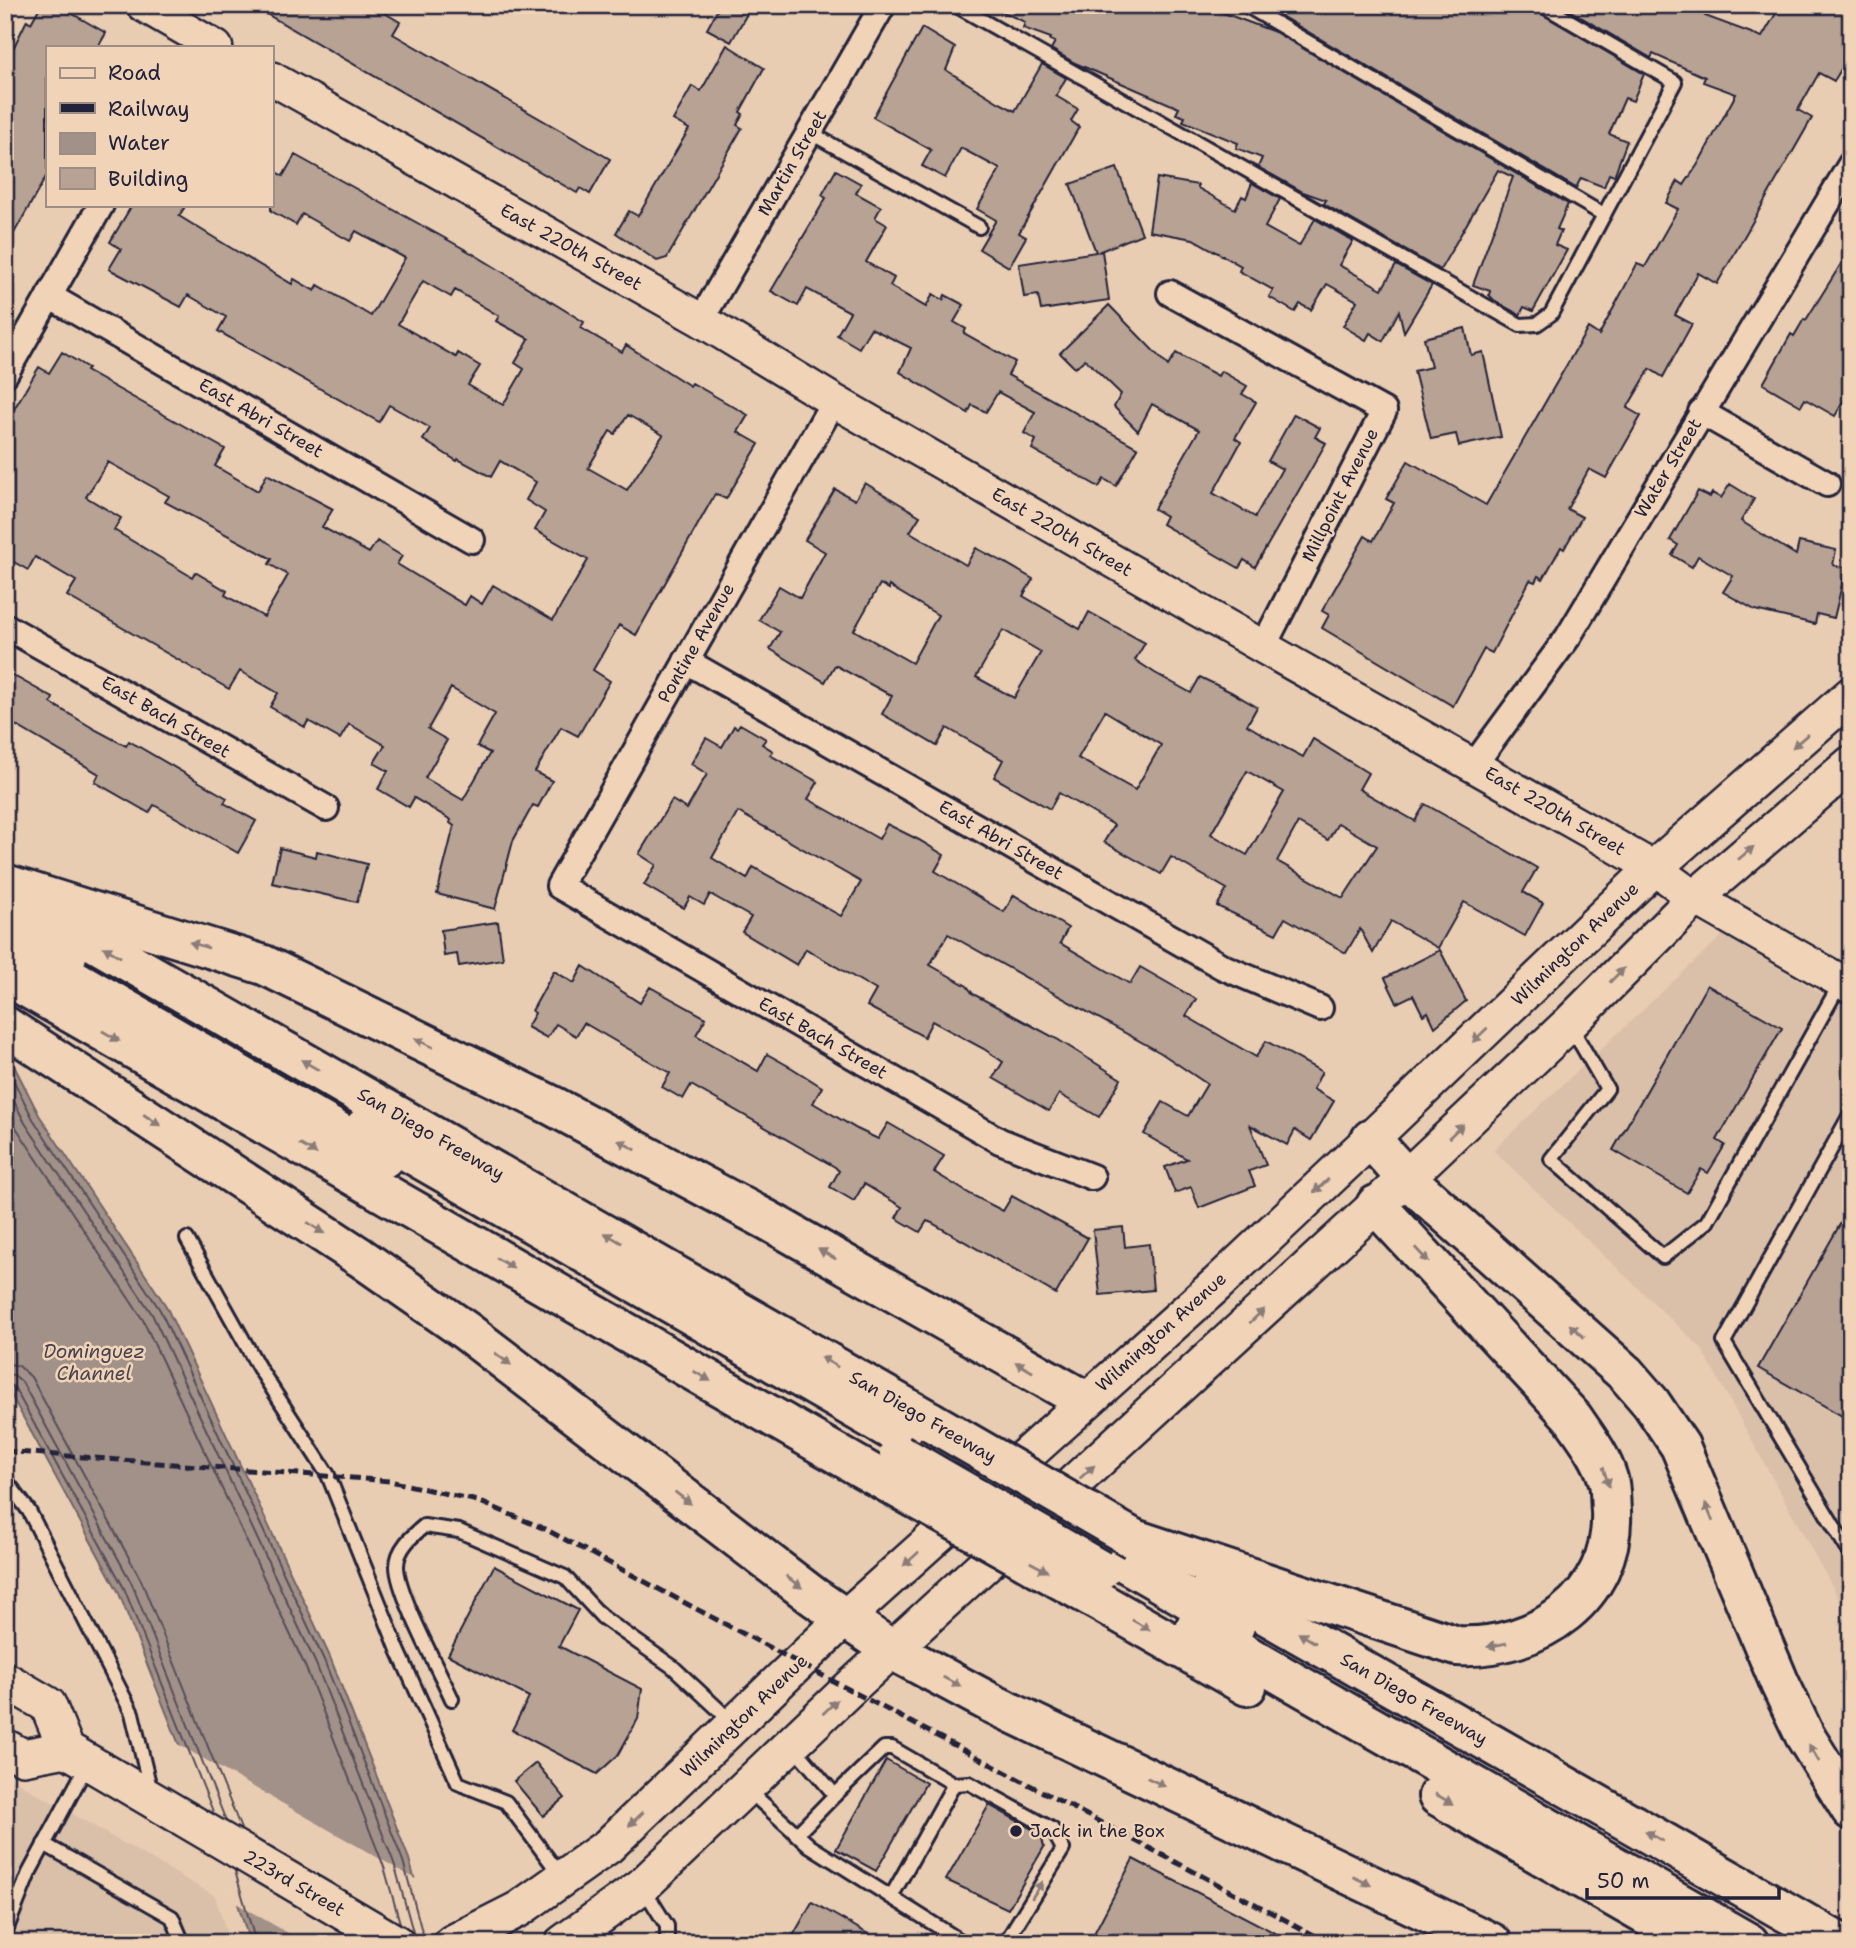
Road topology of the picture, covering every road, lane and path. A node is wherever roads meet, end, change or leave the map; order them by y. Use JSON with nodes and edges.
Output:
{"nodes":[{"id":1,"x":143,"y":5,"type":"edge"},
{"id":2,"x":883,"y":5,"type":"edge"},
{"id":3,"x":956,"y":5,"type":"edge"},
{"id":4,"x":1245,"y":5,"type":"edge"},
{"id":5,"x":1542,"y":5,"type":"edge"},
{"id":6,"x":200,"y":43,"type":"edge"},
{"id":7,"x":273,"y":79,"type":"edge"},
{"id":8,"x":809,"y":132,"type":"junction"},
{"id":9,"x":1851,"y":164,"type":"edge"},
{"id":10,"x":100,"y":206,"type":"edge"},
{"id":11,"x":1604,"y":215,"type":"junction"},
{"id":12,"x":979,"y":227,"type":"dead end"},
{"id":13,"x":1170,"y":293,"type":"dead end"},
{"id":14,"x":49,"y":296,"type":"junction"},
{"id":15,"x":701,"y":320,"type":"junction"},
{"id":16,"x":5,"y":374,"type":"edge"},
{"id":17,"x":834,"y":401,"type":"junction"},
{"id":18,"x":1701,"y":412,"type":"junction"},
{"id":19,"x":1826,"y":484,"type":"dead end"},
{"id":20,"x":472,"y":540,"type":"dead end"},
{"id":21,"x":5,"y":626,"type":"edge"},
{"id":22,"x":1263,"y":647,"type":"junction"},
{"id":23,"x":686,"y":661,"type":"junction"},
{"id":24,"x":1851,"y":695,"type":"edge"},
{"id":25,"x":1851,"y":764,"type":"edge"},
{"id":26,"x":1474,"y":765,"type":"junction"},
{"id":27,"x":326,"y":807,"type":"dead end"},
{"id":28,"x":1654,"y":868,"type":"junction"},
{"id":29,"x":5,"y":884,"type":"edge"},
{"id":30,"x":559,"y":886,"type":"joint"},
{"id":31,"x":1695,"y":898,"type":"junction"},
{"id":32,"x":9,"y":933,"type":"edge"},
{"id":33,"x":1846,"y":984,"type":"edge"},
{"id":34,"x":1320,"y":1008,"type":"dead end"},
{"id":35,"x":1569,"y":1024,"type":"junction"},
{"id":36,"x":5,"y":1026,"type":"edge"},
{"id":37,"x":1851,"y":1113,"type":"edge"},
{"id":38,"x":1371,"y":1139,"type":"junction"},
{"id":39,"x":1092,"y":1177,"type":"dead end"},
{"id":40,"x":1406,"y":1178,"type":"junction"},
{"id":41,"x":1376,"y":1205,"type":"junction"},
{"id":42,"x":187,"y":1240,"type":"dead end"},
{"id":43,"x":1084,"y":1400,"type":"junction"},
{"id":44,"x":903,"y":1448,"type":"junction"},
{"id":45,"x":5,"y":1479,"type":"edge"},
{"id":46,"x":1851,"y":1555,"type":"edge"},
{"id":47,"x":1107,"y":1564,"type":"junction"},
{"id":48,"x":844,"y":1619,"type":"junction"},
{"id":49,"x":892,"y":1650,"type":"junction"},
{"id":50,"x":5,"y":1680,"type":"edge"},
{"id":51,"x":452,"y":1699,"type":"dead end"},
{"id":52,"x":724,"y":1734,"type":"junction"},
{"id":53,"x":791,"y":1744,"type":"junction"},
{"id":54,"x":5,"y":1746,"type":"edge"},
{"id":55,"x":77,"y":1756,"type":"junction"},
{"id":56,"x":954,"y":1784,"type":"junction"},
{"id":57,"x":746,"y":1787,"type":"junction"},
{"id":58,"x":835,"y":1795,"type":"junction"},
{"id":59,"x":153,"y":1800,"type":"junction"},
{"id":60,"x":1851,"y":1810,"type":"edge"},
{"id":61,"x":796,"y":1835,"type":"junction"},
{"id":62,"x":44,"y":1844,"type":"junction"},
{"id":63,"x":563,"y":1878,"type":"junction"},
{"id":64,"x":642,"y":1886,"type":"junction"},
{"id":65,"x":891,"y":1897,"type":"junction"},
{"id":66,"x":5,"y":1933,"type":"edge"},
{"id":67,"x":183,"y":1943,"type":"edge"},
{"id":68,"x":396,"y":1943,"type":"edge"},
{"id":69,"x":452,"y":1943,"type":"edge"},
{"id":70,"x":563,"y":1943,"type":"edge"},
{"id":71,"x":667,"y":1943,"type":"edge"},
{"id":72,"x":964,"y":1943,"type":"edge"},
{"id":73,"x":997,"y":1943,"type":"edge"},
{"id":74,"x":1492,"y":1943,"type":"edge"},
{"id":75,"x":1694,"y":1943,"type":"edge"},
{"id":76,"x":1749,"y":1943,"type":"edge"},
{"id":77,"x":1786,"y":1943,"type":"edge"},
{"id":78,"x":1840,"y":1943,"type":"edge"}],
"edges":[{"from":1,"to":6,"type":"street"},
{"from":2,"to":8,"type":"street","name":"Martin Street"},
{"from":3,"to":11,"type":"lane"},
{"from":4,"to":11,"type":"lane"},
{"from":5,"to":11,"type":"lane"},
{"from":7,"to":15,"type":"street","name":"East 220th Street"},
{"from":8,"to":12,"type":"lane"},
{"from":8,"to":15,"type":"street","name":"Martin Street"},
{"from":9,"to":18,"type":"street","name":"Water Street"},
{"from":10,"to":14,"type":"street"},
{"from":13,"to":22,"type":"street","name":"Millpoint Avenue"},
{"from":14,"to":16,"type":"street"},
{"from":14,"to":20,"type":"street","name":"East Abri Street"},
{"from":15,"to":17,"type":"street","name":"East 220th Street"},
{"from":17,"to":22,"type":"street","name":"East 220th Street"},
{"from":17,"to":23,"type":"street","name":"Pontine Avenue"},
{"from":18,"to":19,"type":"street"},
{"from":18,"to":26,"type":"street","name":"Water Street"},
{"from":21,"to":27,"type":"street","name":"East Bach Street"},
{"from":22,"to":26,"type":"street","name":"East 220th Street"},
{"from":23,"to":30,"type":"street","name":"Pontine Avenue"},
{"from":23,"to":34,"type":"street","name":"East Abri Street"},
{"from":24,"to":28,"type":"main road","name":"Wilmington Avenue","one_way":true},
{"from":31,"to":25,"type":"main road","one_way":true},
{"from":26,"to":28,"type":"street","name":"East 220th Street"},
{"from":28,"to":31,"type":"street","name":"East 220th Street"},
{"from":28,"to":38,"type":"main road","name":"Wilmington Avenue","one_way":true},
{"from":43,"to":29,"type":"highway","one_way":true},
{"from":30,"to":39,"type":"street","name":"East Bach Street"},
{"from":31,"to":33,"type":"street","name":"East 220th Street"},
{"from":35,"to":31,"type":"main road","one_way":true},
{"from":44,"to":32,"type":"highway","name":"San Diego Freeway","one_way":true},
{"from":32,"to":44,"type":"highway"},
{"from":32,"to":44,"type":"highway","name":"San Diego Freeway","one_way":true},
{"from":33,"to":35,"type":"lane"},
{"from":40,"to":35,"type":"main road","one_way":true},
{"from":36,"to":48,"type":"highway","one_way":true},
{"from":37,"to":46,"type":"lane"},
{"from":38,"to":40,"type":"highway"},
{"from":38,"to":43,"type":"main road","name":"Wilmington Avenue","one_way":true},
{"from":40,"to":41,"type":"main road"},
{"from":60,"to":40,"type":"highway","one_way":true},
{"from":41,"to":47,"type":"highway","one_way":true},
{"from":49,"to":41,"type":"main road","one_way":true},
{"from":42,"to":63,"type":"lane"},
{"from":43,"to":48,"type":"main road","name":"Wilmington Avenue","one_way":true},
{"from":44,"to":47,"type":"highway","name":"San Diego Freeway","one_way":true,"bridge":true},
{"from":44,"to":47,"type":"highway","name":"San Diego Freeway","bridge":true},
{"from":45,"to":59,"type":"lane"},
{"from":47,"to":75,"type":"highway","name":"San Diego Freeway","one_way":true},
{"from":47,"to":76,"type":"highway"},
{"from":47,"to":77,"type":"highway"},
{"from":78,"to":47,"type":"highway","name":"San Diego Freeway","one_way":true},
{"from":48,"to":49,"type":"highway"},
{"from":48,"to":52,"type":"main road","name":"Wilmington Avenue"},
{"from":53,"to":49,"type":"main road","one_way":true},
{"from":49,"to":74,"type":"highway","one_way":true},
{"from":50,"to":55,"type":"main road"},
{"from":51,"to":52,"type":"lane"},
{"from":52,"to":57,"type":"main road"},
{"from":52,"to":63,"type":"main road","name":"Wilmington Avenue","one_way":true},
{"from":53,"to":57,"type":"main road"},
{"from":53,"to":58,"type":"lane"},
{"from":54,"to":55,"type":"main road"},
{"from":55,"to":59,"type":"main road","name":"223rd Street"},
{"from":55,"to":62,"type":"lane"},
{"from":56,"to":58,"type":"lane"},
{"from":56,"to":65,"type":"lane"},
{"from":73,"to":56,"type":"lane","one_way":true},
{"from":57,"to":61,"type":"lane"},
{"from":57,"to":64,"type":"main road"},
{"from":58,"to":61,"type":"lane"},
{"from":59,"to":68,"type":"main road","name":"223rd Street"},
{"from":61,"to":65,"type":"lane"},
{"from":62,"to":66,"type":"lane"},
{"from":62,"to":67,"type":"lane"},
{"from":63,"to":69,"type":"main road","name":"Wilmington Avenue"},
{"from":64,"to":70,"type":"main road"},
{"from":64,"to":71,"type":"lane"},
{"from":65,"to":72,"type":"lane"}]}
